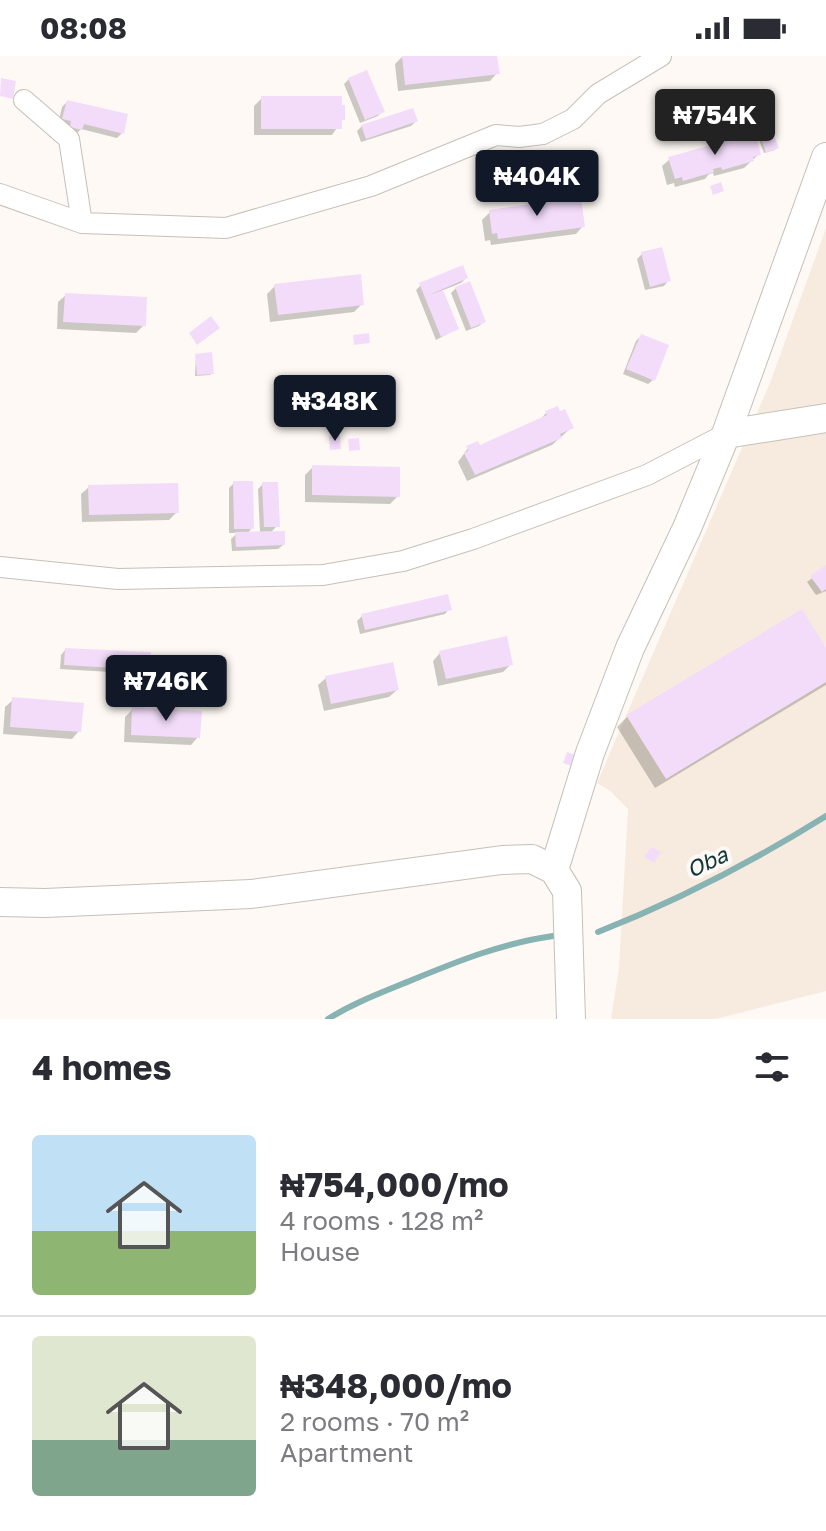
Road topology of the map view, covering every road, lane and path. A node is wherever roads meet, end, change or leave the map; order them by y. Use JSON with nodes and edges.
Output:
{"nodes":[{"id":1,"x":661,"y":56,"type":"edge"},
{"id":2,"x":24,"y":100,"type":"dead end"},
{"id":3,"x":826,"y":157,"type":"edge"},
{"id":4,"x":0,"y":194,"type":"edge"},
{"id":5,"x":82,"y":223,"type":"junction"},
{"id":6,"x":826,"y":418,"type":"edge"},
{"id":7,"x":726,"y":434,"type":"junction"},
{"id":8,"x":0,"y":567,"type":"edge"},
{"id":9,"x":554,"y":870,"type":"junction"},
{"id":10,"x":0,"y":902,"type":"edge"},
{"id":11,"x":571,"y":1019,"type":"edge"}],
"edges":[{"from":1,"to":5,"type":"street"},
{"from":2,"to":5,"type":"street"},
{"from":3,"to":7,"type":"street"},
{"from":4,"to":5,"type":"street"},
{"from":6,"to":7,"type":"street"},
{"from":7,"to":8,"type":"street"},
{"from":7,"to":9,"type":"street"},
{"from":9,"to":10,"type":"street"},
{"from":9,"to":11,"type":"street"}]}
